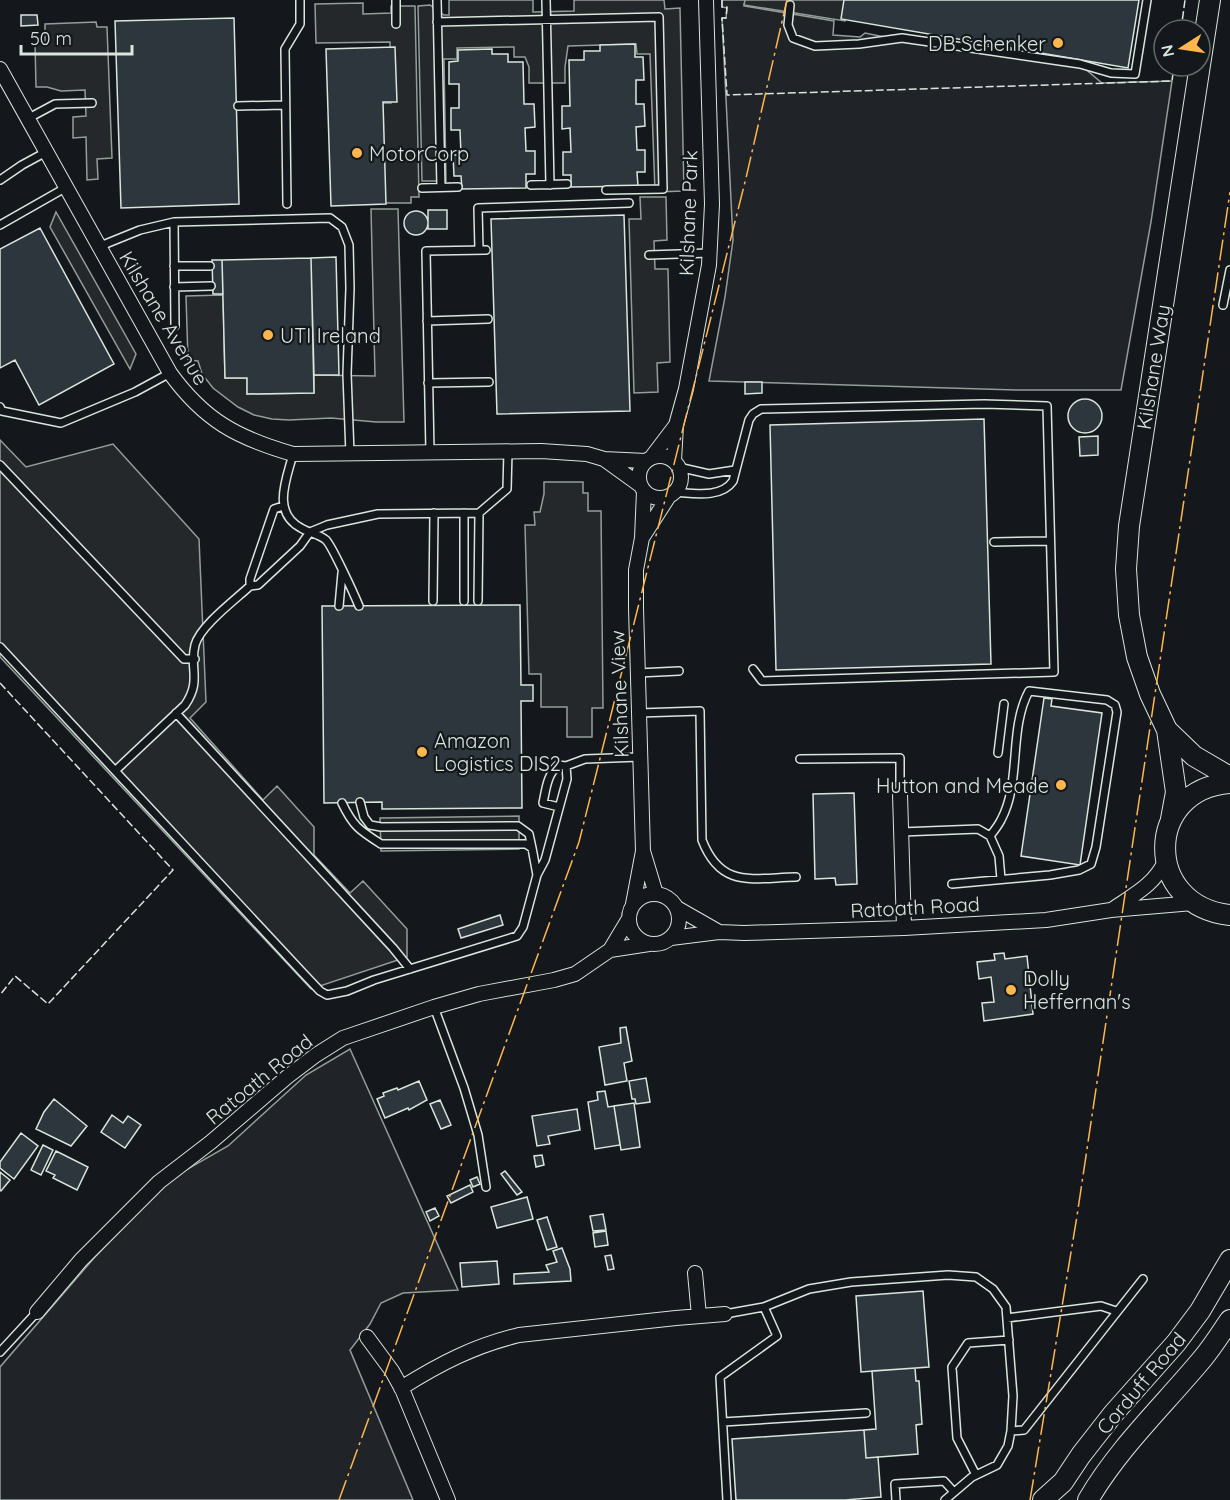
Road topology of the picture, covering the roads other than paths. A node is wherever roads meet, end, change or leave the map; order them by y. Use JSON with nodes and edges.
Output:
{"nodes":[{"id":1,"x":300,"y":0,"type":"edge"},
{"id":2,"x":396,"y":0,"type":"edge"},
{"id":3,"x":437,"y":0,"type":"edge"},
{"id":4,"x":546,"y":0,"type":"edge"},
{"id":5,"x":706,"y":0,"type":"edge"},
{"id":6,"x":1147,"y":0,"type":"edge"},
{"id":7,"x":1210,"y":0,"type":"edge"},
{"id":8,"x":790,"y":5,"type":"dead end"},
{"id":9,"x":547,"y":19,"type":"junction"},
{"id":10,"x":437,"y":22,"type":"junction"},
{"id":11,"x":396,"y":24,"type":"dead end"},
{"id":12,"x":0,"y":69,"type":"edge"},
{"id":13,"x":92,"y":104,"type":"dead end"},
{"id":14,"x":285,"y":105,"type":"junction"},
{"id":15,"x":238,"y":106,"type":"dead end"},
{"id":16,"x":27,"y":119,"type":"junction"},
{"id":17,"x":46,"y":152,"type":"junction"},
{"id":18,"x":0,"y":180,"type":"edge"},
{"id":19,"x":550,"y":184,"type":"junction"},
{"id":20,"x":567,"y":184,"type":"dead end"},
{"id":21,"x":531,"y":185,"type":"dead end"},
{"id":22,"x":441,"y":187,"type":"junction"},
{"id":23,"x":458,"y":187,"type":"dead end"},
{"id":24,"x":65,"y":188,"type":"junction"},
{"id":25,"x":422,"y":188,"type":"dead end"},
{"id":26,"x":606,"y":190,"type":"dead end"},
{"id":27,"x":629,"y":203,"type":"dead end"},
{"id":28,"x":287,"y":204,"type":"dead end"},
{"id":29,"x":174,"y":222,"type":"junction"},
{"id":30,"x":0,"y":225,"type":"edge"},
{"id":31,"x":98,"y":247,"type":"junction"},
{"id":32,"x":710,"y":253,"type":"junction"},
{"id":33,"x":649,"y":255,"type":"dead end"},
{"id":34,"x":174,"y":266,"type":"junction"},
{"id":35,"x":210,"y":266,"type":"dead end"},
{"id":36,"x":1230,"y":270,"type":"edge"},
{"id":37,"x":211,"y":286,"type":"dead end"},
{"id":38,"x":174,"y":287,"type":"junction"},
{"id":39,"x":1223,"y":305,"type":"dead end"},
{"id":40,"x":488,"y":319,"type":"dead end"},
{"id":41,"x":427,"y":321,"type":"junction"},
{"id":42,"x":174,"y":326,"type":"dead end"},
{"id":43,"x":170,"y":373,"type":"junction"},
{"id":44,"x":489,"y":382,"type":"dead end"},
{"id":45,"x":428,"y":383,"type":"junction"},
{"id":46,"x":0,"y":407,"type":"edge"},
{"id":47,"x":676,"y":425,"type":"junction"},
{"id":48,"x":508,"y":451,"type":"junction"},
{"id":49,"x":430,"y":452,"type":"junction"},
{"id":50,"x":293,"y":454,"type":"junction"},
{"id":51,"x":350,"y":454,"type":"junction"},
{"id":52,"x":604,"y":459,"type":"junction"},
{"id":53,"x":648,"y":459,"type":"junction"},
{"id":54,"x":676,"y":464,"type":"junction"},
{"id":55,"x":0,"y":465,"type":"edge"},
{"id":56,"x":735,"y":470,"type":"junction"},
{"id":57,"x":642,"y":488,"type":"junction"},
{"id":58,"x":672,"y":494,"type":"junction"},
{"id":59,"x":283,"y":506,"type":"junction"},
{"id":60,"x":434,"y":513,"type":"junction"},
{"id":61,"x":464,"y":513,"type":"junction"},
{"id":62,"x":479,"y":513,"type":"junction"},
{"id":63,"x":310,"y":532,"type":"junction"},
{"id":64,"x":642,"y":538,"type":"junction"},
{"id":65,"x":1050,"y":541,"type":"junction"},
{"id":66,"x":994,"y":542,"type":"dead end"},
{"id":67,"x":342,"y":572,"type":"junction"},
{"id":68,"x":250,"y":586,"type":"junction"},
{"id":69,"x":433,"y":601,"type":"dead end"},
{"id":70,"x":464,"y":601,"type":"dead end"},
{"id":71,"x":478,"y":601,"type":"dead end"},
{"id":72,"x":339,"y":606,"type":"dead end"},
{"id":73,"x":359,"y":606,"type":"dead end"},
{"id":74,"x":0,"y":647,"type":"edge"},
{"id":75,"x":195,"y":659,"type":"junction"},
{"id":76,"x":753,"y":669,"type":"dead end"},
{"id":77,"x":679,"y":671,"type":"dead end"},
{"id":78,"x":638,"y":673,"type":"junction"},
{"id":79,"x":1004,"y":704,"type":"dead end"},
{"id":80,"x":176,"y":713,"type":"junction"},
{"id":81,"x":639,"y":713,"type":"junction"},
{"id":82,"x":1167,"y":730,"type":"junction"},
{"id":83,"x":998,"y":753,"type":"dead end"},
{"id":84,"x":640,"y":757,"type":"junction"},
{"id":85,"x":800,"y":759,"type":"dead end"},
{"id":86,"x":566,"y":766,"type":"junction"},
{"id":87,"x":116,"y":770,"type":"junction"},
{"id":88,"x":1230,"y":777,"type":"edge"},
{"id":89,"x":1230,"y":783,"type":"edge"},
{"id":90,"x":900,"y":794,"type":"joint"},
{"id":91,"x":342,"y":802,"type":"dead end"},
{"id":92,"x":360,"y":802,"type":"dead end"},
{"id":93,"x":559,"y":807,"type":"junction"},
{"id":94,"x":1171,"y":819,"type":"junction"},
{"id":95,"x":370,"y":825,"type":"junction"},
{"id":96,"x":362,"y":832,"type":"junction"},
{"id":97,"x":901,"y":832,"type":"junction"},
{"id":98,"x":990,"y":836,"type":"junction"},
{"id":99,"x":532,"y":848,"type":"junction"},
{"id":100,"x":643,"y":850,"type":"junction"},
{"id":101,"x":1166,"y":861,"type":"junction"},
{"id":102,"x":537,"y":875,"type":"junction"},
{"id":103,"x":796,"y":877,"type":"dead end"},
{"id":104,"x":1001,"y":879,"type":"junction"},
{"id":105,"x":952,"y":884,"type":"dead end"},
{"id":106,"x":656,"y":894,"type":"junction"},
{"id":107,"x":1192,"y":903,"type":"junction"},
{"id":108,"x":633,"y":904,"type":"junction"},
{"id":109,"x":677,"y":908,"type":"junction"},
{"id":110,"x":1112,"y":910,"type":"junction"},
{"id":111,"x":1223,"y":914,"type":"edge"},
{"id":112,"x":628,"y":920,"type":"junction"},
{"id":113,"x":904,"y":928,"type":"junction"},
{"id":114,"x":1230,"y":930,"type":"edge"},
{"id":115,"x":719,"y":932,"type":"junction"},
{"id":116,"x":671,"y":938,"type":"junction"},
{"id":117,"x":649,"y":944,"type":"junction"},
{"id":118,"x":610,"y":950,"type":"junction"},
{"id":119,"x":410,"y":969,"type":"junction"},
{"id":120,"x":434,"y":1007,"type":"junction"},
{"id":121,"x":486,"y":1187,"type":"dead end"},
{"id":122,"x":1230,"y":1260,"type":"edge"},
{"id":123,"x":695,"y":1273,"type":"dead end"},
{"id":124,"x":1143,"y":1279,"type":"dead end"},
{"id":125,"x":764,"y":1307,"type":"junction"},
{"id":126,"x":1116,"y":1311,"type":"junction"},
{"id":127,"x":38,"y":1312,"type":"joint"},
{"id":128,"x":725,"y":1314,"type":"joint"},
{"id":129,"x":699,"y":1316,"type":"junction"},
{"id":130,"x":1007,"y":1318,"type":"junction"},
{"id":131,"x":1230,"y":1320,"type":"edge"},
{"id":132,"x":368,"y":1337,"type":"dead end"},
{"id":133,"x":1009,"y":1340,"type":"junction"},
{"id":134,"x":0,"y":1352,"type":"edge"},
{"id":135,"x":401,"y":1388,"type":"junction"},
{"id":136,"x":866,"y":1413,"type":"dead end"},
{"id":137,"x":723,"y":1422,"type":"junction"},
{"id":138,"x":1011,"y":1431,"type":"junction"},
{"id":139,"x":976,"y":1475,"type":"junction"},
{"id":140,"x":954,"y":1492,"type":"junction"},
{"id":141,"x":448,"y":1500,"type":"edge"},
{"id":142,"x":727,"y":1500,"type":"edge"},
{"id":143,"x":896,"y":1500,"type":"edge"},
{"id":144,"x":945,"y":1500,"type":"edge"},
{"id":145,"x":1043,"y":1500,"type":"edge"},
{"id":146,"x":1088,"y":1500,"type":"edge"}],
"edges":[{"from":1,"to":14,"type":"lane"},
{"from":2,"to":11,"type":"lane"},
{"from":3,"to":10,"type":"lane"},
{"from":4,"to":9,"type":"lane"},
{"from":5,"to":32,"type":"street","name":"Kilshane Park"},
{"from":6,"to":8,"type":"lane"},
{"from":7,"to":82,"type":"street","name":"Kilshane Way"},
{"from":9,"to":10,"type":"lane"},
{"from":9,"to":19,"type":"lane"},
{"from":9,"to":26,"type":"lane"},
{"from":10,"to":22,"type":"lane"},
{"from":12,"to":16,"type":"street","name":"Kilshane Avenue"},
{"from":13,"to":16,"type":"lane"},
{"from":14,"to":15,"type":"lane"},
{"from":14,"to":28,"type":"lane"},
{"from":16,"to":17,"type":"street","name":"Kilshane Avenue"},
{"from":17,"to":18,"type":"lane"},
{"from":17,"to":24,"type":"street","name":"Kilshane Avenue"},
{"from":19,"to":20,"type":"lane"},
{"from":19,"to":21,"type":"lane"},
{"from":22,"to":23,"type":"lane"},
{"from":22,"to":25,"type":"lane"},
{"from":24,"to":30,"type":"lane"},
{"from":24,"to":31,"type":"street","name":"Kilshane Avenue"},
{"from":27,"to":41,"type":"lane"},
{"from":29,"to":31,"type":"lane"},
{"from":29,"to":34,"type":"lane"},
{"from":29,"to":51,"type":"lane"},
{"from":31,"to":43,"type":"street","name":"Kilshane Avenue"},
{"from":32,"to":33,"type":"lane"},
{"from":32,"to":47,"type":"street","name":"Kilshane Park"},
{"from":34,"to":35,"type":"lane"},
{"from":34,"to":38,"type":"lane"},
{"from":36,"to":39,"type":"lane"},
{"from":37,"to":38,"type":"lane"},
{"from":38,"to":42,"type":"lane"},
{"from":40,"to":41,"type":"lane"},
{"from":41,"to":45,"type":"lane"},
{"from":43,"to":46,"type":"lane"},
{"from":43,"to":50,"type":"street","name":"Kilshane Avenue"},
{"from":44,"to":45,"type":"lane"},
{"from":45,"to":49,"type":"lane"},
{"from":47,"to":53,"type":"street","name":"Kilshane Park"},
{"from":47,"to":54,"type":"street","name":"Kilshane Park"},
{"from":48,"to":49,"type":"street","name":"Kilshane Avenue"},
{"from":48,"to":52,"type":"street","name":"Kilshane Avenue"},
{"from":48,"to":62,"type":"lane"},
{"from":49,"to":51,"type":"street","name":"Kilshane Avenue"},
{"from":50,"to":51,"type":"street","name":"Kilshane Avenue"},
{"from":50,"to":59,"type":"lane"},
{"from":52,"to":53,"type":"street","name":"Kilshane Avenue"},
{"from":52,"to":57,"type":"street","name":"Kilshane Avenue"},
{"from":53,"to":54,"type":"street"},
{"from":53,"to":57,"type":"street"},
{"from":54,"to":56,"type":"lane"},
{"from":54,"to":58,"type":"street"},
{"from":55,"to":75,"type":"lane"},
{"from":56,"to":58,"type":"lane"},
{"from":56,"to":65,"type":"lane"},
{"from":57,"to":58,"type":"street"},
{"from":57,"to":64,"type":"street","name":"Kilshane View"},
{"from":58,"to":64,"type":"street","name":"Kilshane View"},
{"from":59,"to":63,"type":"lane"},
{"from":59,"to":68,"type":"lane"},
{"from":60,"to":61,"type":"lane"},
{"from":60,"to":63,"type":"lane"},
{"from":60,"to":69,"type":"lane"},
{"from":61,"to":62,"type":"lane"},
{"from":61,"to":70,"type":"lane"},
{"from":62,"to":71,"type":"lane"},
{"from":63,"to":67,"type":"lane"},
{"from":63,"to":68,"type":"lane"},
{"from":64,"to":78,"type":"street","name":"Kilshane View"},
{"from":65,"to":66,"type":"lane"},
{"from":65,"to":76,"type":"lane"},
{"from":67,"to":72,"type":"lane"},
{"from":67,"to":73,"type":"lane"},
{"from":68,"to":75,"type":"lane"},
{"from":74,"to":87,"type":"lane"},
{"from":75,"to":80,"type":"lane"},
{"from":77,"to":78,"type":"lane"},
{"from":78,"to":81,"type":"street","name":"Kilshane View"},
{"from":79,"to":83,"type":"lane"},
{"from":80,"to":87,"type":"lane"},
{"from":80,"to":119,"type":"lane"},
{"from":81,"to":84,"type":"street","name":"Kilshane View"},
{"from":81,"to":103,"type":"lane"},
{"from":82,"to":88,"type":"street","name":"Kilshane Way"},
{"from":82,"to":94,"type":"street","name":"Kilshane Way"},
{"from":84,"to":86,"type":"lane"},
{"from":84,"to":100,"type":"street","name":"Kilshane View"},
{"from":85,"to":90,"type":"lane"},
{"from":86,"to":93,"type":"lane"},
{"from":86,"to":93,"type":"lane"},
{"from":87,"to":119,"type":"lane"},
{"from":89,"to":94,"type":"street"},
{"from":90,"to":97,"type":"street"},
{"from":91,"to":96,"type":"lane"},
{"from":92,"to":95,"type":"lane"},
{"from":93,"to":102,"type":"lane"},
{"from":94,"to":101,"type":"street","name":"Kilshane Way"},
{"from":95,"to":96,"type":"lane"},
{"from":95,"to":99,"type":"lane"},
{"from":96,"to":99,"type":"lane"},
{"from":97,"to":98,"type":"lane"},
{"from":97,"to":113,"type":"street"},
{"from":98,"to":104,"type":"lane"},
{"from":98,"to":104,"type":"lane"},
{"from":99,"to":102,"type":"lane"},
{"from":100,"to":106,"type":"street","name":"Kilshane View"},
{"from":100,"to":108,"type":"street","name":"Kilshane View"},
{"from":101,"to":107,"type":"street"},
{"from":101,"to":110,"type":"street","name":"Ratoath Road"},
{"from":102,"to":119,"type":"lane"},
{"from":104,"to":105,"type":"lane"},
{"from":106,"to":108,"type":"street"},
{"from":106,"to":109,"type":"street"},
{"from":107,"to":110,"type":"street","name":"Ratoath Road"},
{"from":107,"to":111,"type":"street"},
{"from":108,"to":112,"type":"street"},
{"from":109,"to":115,"type":"street","name":"Ratoath Road"},
{"from":109,"to":116,"type":"street"},
{"from":110,"to":113,"type":"street","name":"Ratoath Road"},
{"from":111,"to":114,"type":"street"},
{"from":112,"to":117,"type":"street"},
{"from":112,"to":118,"type":"street","name":"Ratoath Road"},
{"from":113,"to":115,"type":"street","name":"Ratoath Road"},
{"from":115,"to":116,"type":"street","name":"Ratoath Road"},
{"from":116,"to":117,"type":"street"},
{"from":117,"to":118,"type":"street","name":"Ratoath Road"},
{"from":118,"to":120,"type":"street","name":"Ratoath Road"},
{"from":120,"to":121,"type":"lane"},
{"from":120,"to":127,"type":"street","name":"Ratoath Road"},
{"from":122,"to":145,"type":"street","name":"Corduff Road"},
{"from":123,"to":129,"type":"street"},
{"from":124,"to":126,"type":"lane"},
{"from":125,"to":128,"type":"lane"},
{"from":125,"to":130,"type":"lane"},
{"from":125,"to":137,"type":"lane"},
{"from":126,"to":130,"type":"lane"},
{"from":126,"to":138,"type":"lane"},
{"from":127,"to":134,"type":"lane","name":"Ratoath Road"},
{"from":128,"to":129,"type":"street"},
{"from":129,"to":135,"type":"street"},
{"from":130,"to":133,"type":"lane"},
{"from":131,"to":146,"type":"street","name":"Corduff Road"},
{"from":132,"to":135,"type":"street"},
{"from":133,"to":138,"type":"lane"},
{"from":133,"to":139,"type":"lane"},
{"from":135,"to":141,"type":"street"},
{"from":136,"to":137,"type":"lane"},
{"from":137,"to":142,"type":"lane"},
{"from":138,"to":139,"type":"lane"},
{"from":139,"to":140,"type":"lane"},
{"from":140,"to":143,"type":"lane"},
{"from":140,"to":144,"type":"lane"}]}
